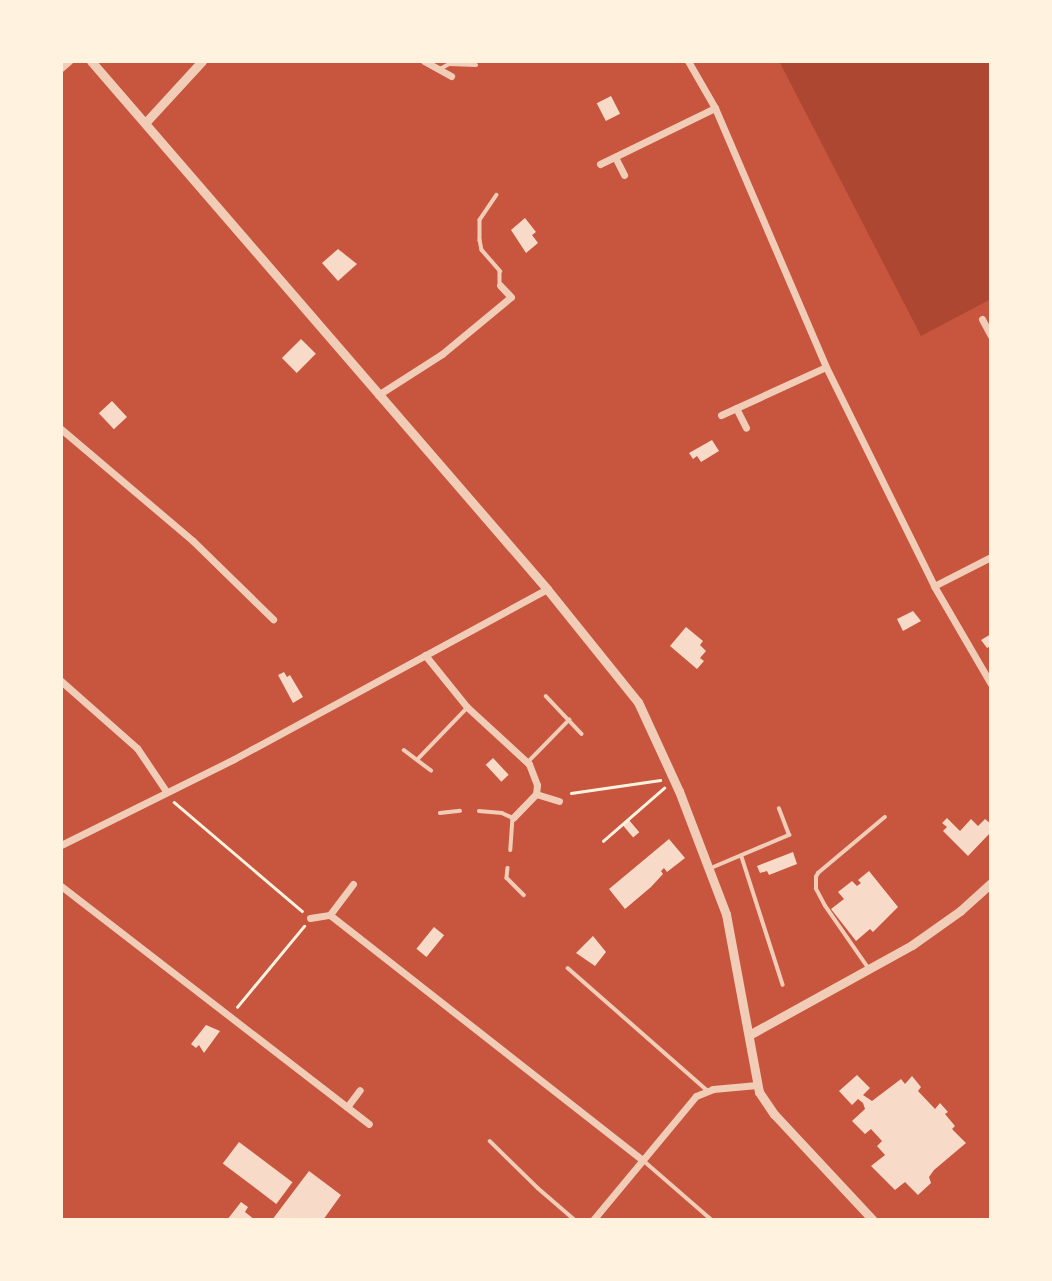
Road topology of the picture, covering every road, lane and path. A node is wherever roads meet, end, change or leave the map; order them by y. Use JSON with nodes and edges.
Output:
{"nodes":[{"id":1,"x":69,"y":61,"type":"edge"},
{"id":2,"x":91,"y":61,"type":"edge"},
{"id":3,"x":202,"y":61,"type":"edge"},
{"id":4,"x":424,"y":61,"type":"edge"},
{"id":5,"x":688,"y":61,"type":"edge"},
{"id":6,"x":476,"y":65,"type":"dead end"},
{"id":7,"x":61,"y":68,"type":"edge"},
{"id":8,"x":440,"y":70,"type":"junction"},
{"id":9,"x":451,"y":76,"type":"dead end"},
{"id":10,"x":715,"y":107,"type":"junction"},
{"id":11,"x":146,"y":122,"type":"junction"},
{"id":12,"x":615,"y":157,"type":"junction"},
{"id":13,"x":600,"y":164,"type":"dead end"},
{"id":14,"x":624,"y":175,"type":"dead end"},
{"id":15,"x":497,"y":195,"type":"dead end"},
{"id":16,"x":500,"y":285,"type":"joint"},
{"id":17,"x":982,"y":319,"type":"dead end"},
{"id":18,"x":991,"y":337,"type":"edge"},
{"id":19,"x":826,"y":367,"type":"junction"},
{"id":20,"x":378,"y":395,"type":"junction"},
{"id":21,"x":736,"y":408,"type":"junction"},
{"id":22,"x":721,"y":415,"type":"dead end"},
{"id":23,"x":746,"y":428,"type":"dead end"},
{"id":24,"x":61,"y":429,"type":"edge"},
{"id":25,"x":991,"y":557,"type":"edge"},
{"id":26,"x":934,"y":586,"type":"junction"},
{"id":27,"x":547,"y":589,"type":"junction"},
{"id":28,"x":273,"y":620,"type":"dead end"},
{"id":29,"x":425,"y":655,"type":"junction"},
{"id":30,"x":61,"y":681,"type":"edge"},
{"id":31,"x":991,"y":684,"type":"edge"},
{"id":32,"x":546,"y":696,"type":"dead end"},
{"id":33,"x":467,"y":707,"type":"junction"},
{"id":34,"x":569,"y":720,"type":"junction"},
{"id":35,"x":582,"y":734,"type":"dead end"},
{"id":36,"x":404,"y":750,"type":"dead end"},
{"id":37,"x":417,"y":760,"type":"junction"},
{"id":38,"x":528,"y":762,"type":"junction"},
{"id":39,"x":431,"y":770,"type":"dead end"},
{"id":40,"x":674,"y":779,"type":"junction"},
{"id":41,"x":166,"y":791,"type":"junction"},
{"id":42,"x":571,"y":793,"type":"dead end"},
{"id":43,"x":536,"y":794,"type":"junction"},
{"id":44,"x":559,"y":801,"type":"dead end"},
{"id":45,"x":779,"y":810,"type":"dead end"},
{"id":46,"x":460,"y":811,"type":"dead end"},
{"id":47,"x":479,"y":811,"type":"dead end"},
{"id":48,"x":440,"y":813,"type":"dead end"},
{"id":49,"x":885,"y":817,"type":"dead end"},
{"id":50,"x":513,"y":818,"type":"junction"},
{"id":51,"x":603,"y":841,"type":"dead end"},
{"id":52,"x":61,"y":845,"type":"edge"},
{"id":53,"x":511,"y":850,"type":"dead end"},
{"id":54,"x":742,"y":857,"type":"junction"},
{"id":55,"x":508,"y":868,"type":"dead end"},
{"id":56,"x":709,"y":869,"type":"junction"},
{"id":57,"x":991,"y":883,"type":"edge"},
{"id":58,"x":353,"y":884,"type":"dead end"},
{"id":59,"x":61,"y":886,"type":"edge"},
{"id":60,"x":524,"y":895,"type":"dead end"},
{"id":61,"x":330,"y":915,"type":"junction"},
{"id":62,"x":310,"y":918,"type":"junction"},
{"id":63,"x":568,"y":968,"type":"dead end"},
{"id":64,"x":868,"y":968,"type":"junction"},
{"id":65,"x":783,"y":985,"type":"dead end"},
{"id":66,"x":230,"y":1016,"type":"junction"},
{"id":67,"x":749,"y":1035,"type":"junction"},
{"id":68,"x":757,"y":1085,"type":"junction"},
{"id":69,"x":360,"y":1090,"type":"dead end"},
{"id":70,"x":708,"y":1091,"type":"junction"},
{"id":71,"x":347,"y":1107,"type":"junction"},
{"id":72,"x":369,"y":1124,"type":"dead end"},
{"id":73,"x":491,"y":1141,"type":"dead end"},
{"id":74,"x":643,"y":1160,"type":"junction"},
{"id":75,"x":575,"y":1220,"type":"edge"},
{"id":76,"x":593,"y":1220,"type":"edge"},
{"id":77,"x":712,"y":1220,"type":"edge"},
{"id":78,"x":873,"y":1220,"type":"edge"}],
"edges":[{"from":1,"to":7,"type":"street"},
{"from":2,"to":11,"type":"street"},
{"from":3,"to":11,"type":"street"},
{"from":4,"to":8,"type":"street"},
{"from":5,"to":10,"type":"street"},
{"from":6,"to":8,"type":"lane"},
{"from":8,"to":9,"type":"street"},
{"from":10,"to":12,"type":"street"},
{"from":10,"to":19,"type":"street"},
{"from":11,"to":20,"type":"street"},
{"from":12,"to":13,"type":"street"},
{"from":12,"to":14,"type":"street"},
{"from":15,"to":16,"type":"lane"},
{"from":16,"to":20,"type":"street"},
{"from":17,"to":18,"type":"street"},
{"from":19,"to":21,"type":"street"},
{"from":19,"to":26,"type":"street"},
{"from":20,"to":27,"type":"street"},
{"from":21,"to":22,"type":"street"},
{"from":21,"to":23,"type":"street"},
{"from":24,"to":28,"type":"street"},
{"from":25,"to":26,"type":"street"},
{"from":26,"to":31,"type":"street"},
{"from":27,"to":29,"type":"street"},
{"from":27,"to":40,"type":"street"},
{"from":29,"to":33,"type":"street"},
{"from":29,"to":41,"type":"street"},
{"from":30,"to":41,"type":"street"},
{"from":32,"to":34,"type":"lane"},
{"from":33,"to":37,"type":"lane"},
{"from":33,"to":38,"type":"street"},
{"from":34,"to":35,"type":"lane"},
{"from":34,"to":38,"type":"lane"},
{"from":36,"to":37,"type":"lane"},
{"from":37,"to":39,"type":"lane"},
{"from":38,"to":43,"type":"street"},
{"from":40,"to":42,"type":"path"},
{"from":40,"to":51,"type":"path"},
{"from":40,"to":56,"type":"street"},
{"from":41,"to":52,"type":"street"},
{"from":41,"to":62,"type":"path"},
{"from":43,"to":44,"type":"street"},
{"from":43,"to":50,"type":"street"},
{"from":45,"to":54,"type":"lane"},
{"from":46,"to":48,"type":"lane"},
{"from":47,"to":50,"type":"lane"},
{"from":49,"to":64,"type":"lane"},
{"from":50,"to":53,"type":"lane"},
{"from":54,"to":56,"type":"lane"},
{"from":54,"to":65,"type":"lane"},
{"from":55,"to":60,"type":"lane"},
{"from":56,"to":67,"type":"street"},
{"from":57,"to":64,"type":"street"},
{"from":58,"to":61,"type":"street"},
{"from":59,"to":66,"type":"street"},
{"from":61,"to":62,"type":"street"},
{"from":61,"to":74,"type":"street"},
{"from":62,"to":66,"type":"path"},
{"from":63,"to":70,"type":"lane"},
{"from":64,"to":67,"type":"street"},
{"from":66,"to":71,"type":"street"},
{"from":67,"to":68,"type":"street"},
{"from":68,"to":70,"type":"street"},
{"from":68,"to":78,"type":"street"},
{"from":69,"to":71,"type":"street"},
{"from":70,"to":74,"type":"street"},
{"from":71,"to":72,"type":"street"},
{"from":73,"to":75,"type":"lane"},
{"from":74,"to":76,"type":"street"},
{"from":74,"to":77,"type":"lane"}]}
